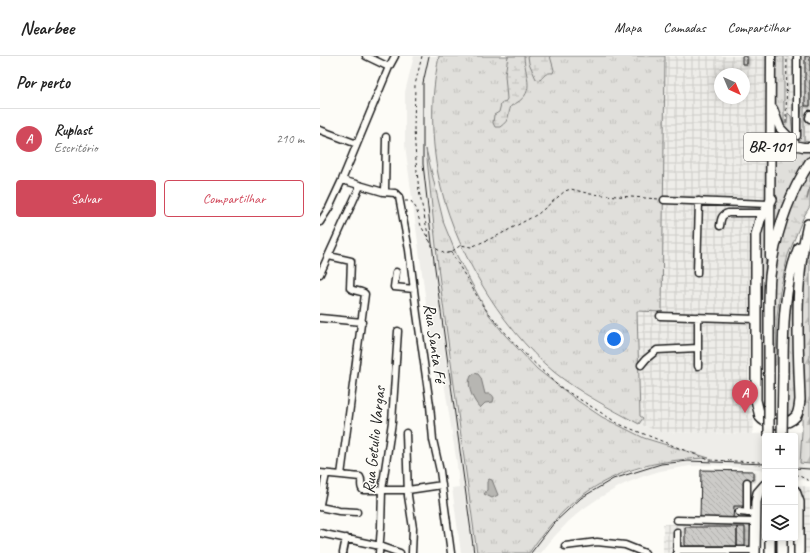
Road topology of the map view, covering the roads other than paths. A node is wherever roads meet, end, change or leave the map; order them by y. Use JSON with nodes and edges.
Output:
{"nodes":[{"id":1,"x":366,"y":56,"type":"edge"},
{"id":2,"x":395,"y":56,"type":"edge"},
{"id":3,"x":772,"y":56,"type":"edge"},
{"id":4,"x":797,"y":56,"type":"edge"},
{"id":5,"x":389,"y":67,"type":"junction"},
{"id":6,"x":770,"y":95,"type":"junction"},
{"id":7,"x":810,"y":114,"type":"edge"},
{"id":8,"x":810,"y":119,"type":"edge"},
{"id":9,"x":320,"y":130,"type":"edge"},
{"id":10,"x":797,"y":136,"type":"dead end"},
{"id":11,"x":386,"y":137,"type":"dead end"},
{"id":12,"x":357,"y":144,"type":"junction"},
{"id":13,"x":797,"y":146,"type":"junction"},
{"id":14,"x":810,"y":146,"type":"edge"},
{"id":15,"x":770,"y":151,"type":"junction"},
{"id":16,"x":810,"y":162,"type":"edge"},
{"id":17,"x":342,"y":180,"type":"junction"},
{"id":18,"x":360,"y":186,"type":"junction"},
{"id":19,"x":385,"y":192,"type":"junction"},
{"id":20,"x":664,"y":200,"type":"road end"},
{"id":21,"x":699,"y":201,"type":"junction"},
{"id":22,"x":770,"y":201,"type":"junction"},
{"id":23,"x":764,"y":213,"type":"junction"},
{"id":24,"x":320,"y":222,"type":"edge"},
{"id":25,"x":809,"y":223,"type":"edge"},
{"id":26,"x":720,"y":226,"type":"dead end"},
{"id":27,"x":329,"y":256,"type":"junction"},
{"id":28,"x":396,"y":272,"type":"dead end"},
{"id":29,"x":697,"y":273,"type":"dead end"},
{"id":30,"x":320,"y":274,"type":"edge"},
{"id":31,"x":770,"y":277,"type":"junction"},
{"id":32,"x":414,"y":289,"type":"junction"},
{"id":33,"x":660,"y":316,"type":"dead end"},
{"id":34,"x":698,"y":317,"type":"junction"},
{"id":35,"x":320,"y":318,"type":"edge"},
{"id":36,"x":756,"y":319,"type":"junction"},
{"id":37,"x":362,"y":322,"type":"junction"},
{"id":38,"x":398,"y":331,"type":"dead end"},
{"id":39,"x":698,"y":348,"type":"junction"},
{"id":40,"x":641,"y":365,"type":"dead end"},
{"id":41,"x":698,"y":366,"type":"dead end"},
{"id":42,"x":406,"y":433,"type":"dead end"},
{"id":43,"x":769,"y":433,"type":"edge"},
{"id":44,"x":782,"y":433,"type":"edge"},
{"id":45,"x":323,"y":474,"type":"edge"},
{"id":46,"x":341,"y":476,"type":"junction"},
{"id":47,"x":747,"y":482,"type":"dead end"},
{"id":48,"x":442,"y":485,"type":"junction"},
{"id":49,"x":762,"y":488,"type":"edge"},
{"id":50,"x":382,"y":490,"type":"junction"},
{"id":51,"x":408,"y":490,"type":"junction"},
{"id":52,"x":798,"y":499,"type":"edge"},
{"id":53,"x":320,"y":505,"type":"edge"},
{"id":54,"x":357,"y":512,"type":"dead end"},
{"id":55,"x":739,"y":512,"type":"dead end"},
{"id":56,"x":753,"y":516,"type":"junction"},
{"id":57,"x":676,"y":520,"type":"dead end"},
{"id":58,"x":677,"y":532,"type":"dead end"},
{"id":59,"x":320,"y":533,"type":"edge"},
{"id":60,"x":346,"y":538,"type":"junction"},
{"id":61,"x":770,"y":541,"type":"edge"},
{"id":62,"x":782,"y":541,"type":"edge"},
{"id":63,"x":565,"y":546,"type":"dead end"},
{"id":64,"x":379,"y":550,"type":"edge"},
{"id":65,"x":677,"y":551,"type":"edge"},
{"id":66,"x":756,"y":552,"type":"edge"},
{"id":67,"x":343,"y":553,"type":"edge"},
{"id":68,"x":400,"y":553,"type":"edge"},
{"id":69,"x":412,"y":553,"type":"edge"},
{"id":70,"x":451,"y":553,"type":"edge"},
{"id":71,"x":645,"y":553,"type":"edge"},
{"id":72,"x":770,"y":553,"type":"edge"},
{"id":73,"x":782,"y":553,"type":"edge"},
{"id":74,"x":799,"y":553,"type":"edge"}],
"edges":[{"from":1,"to":5,"type":"street"},
{"from":2,"to":5,"type":"street"},
{"from":3,"to":6,"type":"main road","number":"BR-101"},
{"from":4,"to":10,"type":"street"},
{"from":5,"to":12,"type":"street"},
{"from":6,"to":13,"type":"main road","number":"BR-101"},
{"from":6,"to":15,"type":"main road","number":"BR-101"},
{"from":7,"to":8,"type":"street"},
{"from":9,"to":12,"type":"street"},
{"from":11,"to":19,"type":"street"},
{"from":12,"to":17,"type":"street"},
{"from":13,"to":14,"type":"main road","number":"BR-101"},
{"from":13,"to":15,"type":"main road"},
{"from":15,"to":22,"type":"main road","number":"BR-101"},
{"from":16,"to":31,"type":"highway","number":"BR-101"},
{"from":17,"to":18,"type":"street"},
{"from":17,"to":24,"type":"street"},
{"from":18,"to":19,"type":"street"},
{"from":18,"to":27,"type":"street"},
{"from":19,"to":32,"type":"street","name":"Rua Santa Fé"},
{"from":20,"to":21,"type":"street"},
{"from":21,"to":22,"type":"street"},
{"from":21,"to":29,"type":"street"},
{"from":22,"to":23,"type":"highway"},
{"from":22,"to":31,"type":"main road","number":"BR-101"},
{"from":23,"to":26,"type":"street"},
{"from":23,"to":36,"type":"highway"},
{"from":25,"to":36,"type":"highway"},
{"from":25,"to":44,"type":"highway","bridge":true},
{"from":27,"to":30,"type":"street"},
{"from":27,"to":37,"type":"street"},
{"from":28,"to":32,"type":"street"},
{"from":31,"to":43,"type":"highway","number":"BR-101","bridge":true},
{"from":32,"to":48,"type":"street","name":"Rua Santa Fé"},
{"from":33,"to":34,"type":"street"},
{"from":34,"to":36,"type":"street"},
{"from":34,"to":39,"type":"street"},
{"from":35,"to":37,"type":"street"},
{"from":37,"to":46,"type":"street"},
{"from":38,"to":50,"type":"street","name":"Rua Getulio Vargas"},
{"from":39,"to":40,"type":"street"},
{"from":39,"to":41,"type":"street"},
{"from":42,"to":51,"type":"street"},
{"from":45,"to":46,"type":"street"},
{"from":45,"to":53,"type":"street"},
{"from":46,"to":50,"type":"street"},
{"from":47,"to":56,"type":"street"},
{"from":48,"to":51,"type":"street"},
{"from":48,"to":70,"type":"street","name":"Rua Santa Fé"},
{"from":49,"to":56,"type":"highway"},
{"from":50,"to":51,"type":"street"},
{"from":50,"to":64,"type":"street","name":"Rua Getulio Vargas"},
{"from":51,"to":69,"type":"street"},
{"from":52,"to":74,"type":"highway"},
{"from":53,"to":54,"type":"street"},
{"from":55,"to":56,"type":"street"},
{"from":56,"to":57,"type":"street"},
{"from":56,"to":66,"type":"highway"},
{"from":58,"to":65,"type":"street"},
{"from":59,"to":60,"type":"street"},
{"from":60,"to":64,"type":"street"},
{"from":60,"to":67,"type":"street"},
{"from":61,"to":72,"type":"highway"},
{"from":62,"to":73,"type":"highway"},
{"from":63,"to":71,"type":"street"},
{"from":64,"to":68,"type":"street"},
{"from":65,"to":66,"type":"street"}]}
